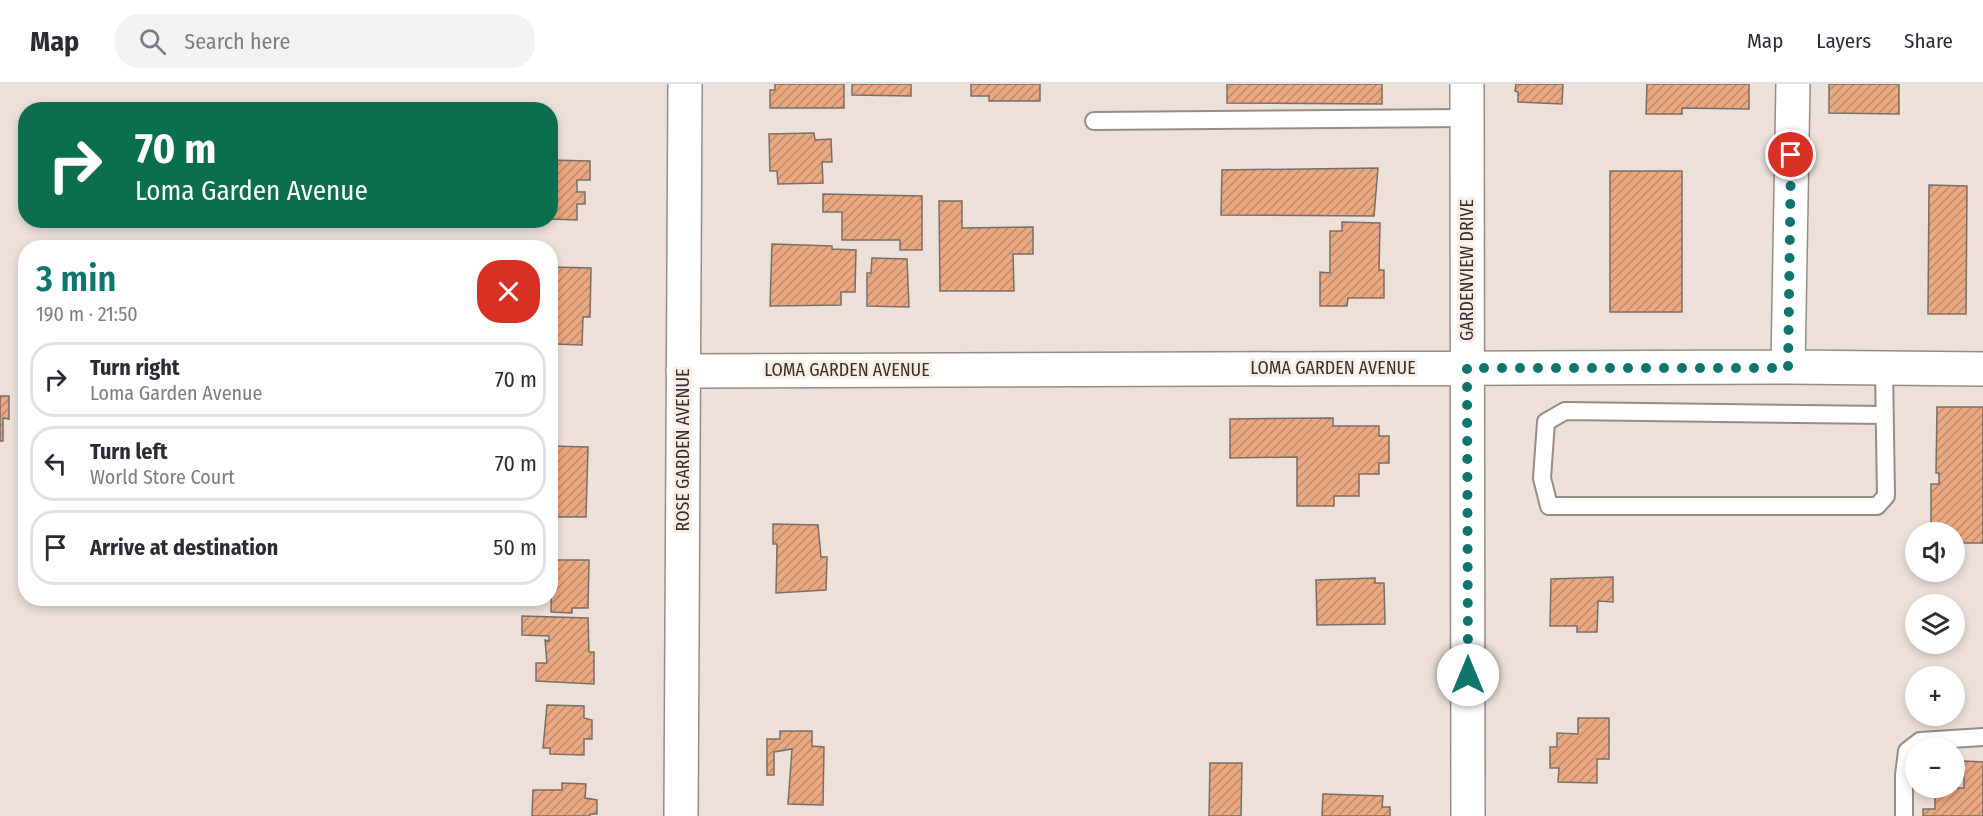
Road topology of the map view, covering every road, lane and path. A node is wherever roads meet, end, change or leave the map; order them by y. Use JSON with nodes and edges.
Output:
{"nodes":[{"id":1,"x":685,"y":84,"type":"edge"},
{"id":2,"x":1467,"y":84,"type":"edge"},
{"id":3,"x":1793,"y":84,"type":"edge"},
{"id":4,"x":1467,"y":118,"type":"junction"},
{"id":5,"x":1095,"y":120,"type":"dead end"},
{"id":6,"x":1467,"y":368,"type":"junction"},
{"id":7,"x":1788,"y":368,"type":"junction"},
{"id":8,"x":1884,"y":369,"type":"junction"},
{"id":9,"x":1983,"y":369,"type":"edge"},
{"id":10,"x":683,"y":371,"type":"junction"},
{"id":11,"x":1885,"y":415,"type":"junction"},
{"id":12,"x":1983,"y":736,"type":"edge"},
{"id":13,"x":681,"y":816,"type":"edge"},
{"id":14,"x":1468,"y":816,"type":"edge"},
{"id":15,"x":1904,"y":816,"type":"edge"}],
"edges":[{"from":1,"to":10,"type":"street","name":"ROSE GARDEN AVENUE"},
{"from":2,"to":4,"type":"street","name":"GARDENVIEW DRIVE"},
{"from":3,"to":7,"type":"street"},
{"from":4,"to":5,"type":"lane"},
{"from":4,"to":6,"type":"street","name":"GARDENVIEW DRIVE"},
{"from":6,"to":7,"type":"street","name":"LOMA GARDEN AVENUE"},
{"from":6,"to":10,"type":"street","name":"LOMA GARDEN AVENUE"},
{"from":6,"to":14,"type":"street","name":"GARDENVIEW DRIVE"},
{"from":7,"to":8,"type":"street","name":"LOMA GARDEN AVENUE"},
{"from":8,"to":9,"type":"street","name":"LOMA GARDEN AVENUE"},
{"from":8,"to":11,"type":"lane"},
{"from":10,"to":13,"type":"street","name":"ROSE GARDEN AVENUE"},
{"from":11,"to":11,"type":"lane"},
{"from":12,"to":15,"type":"lane"}]}
